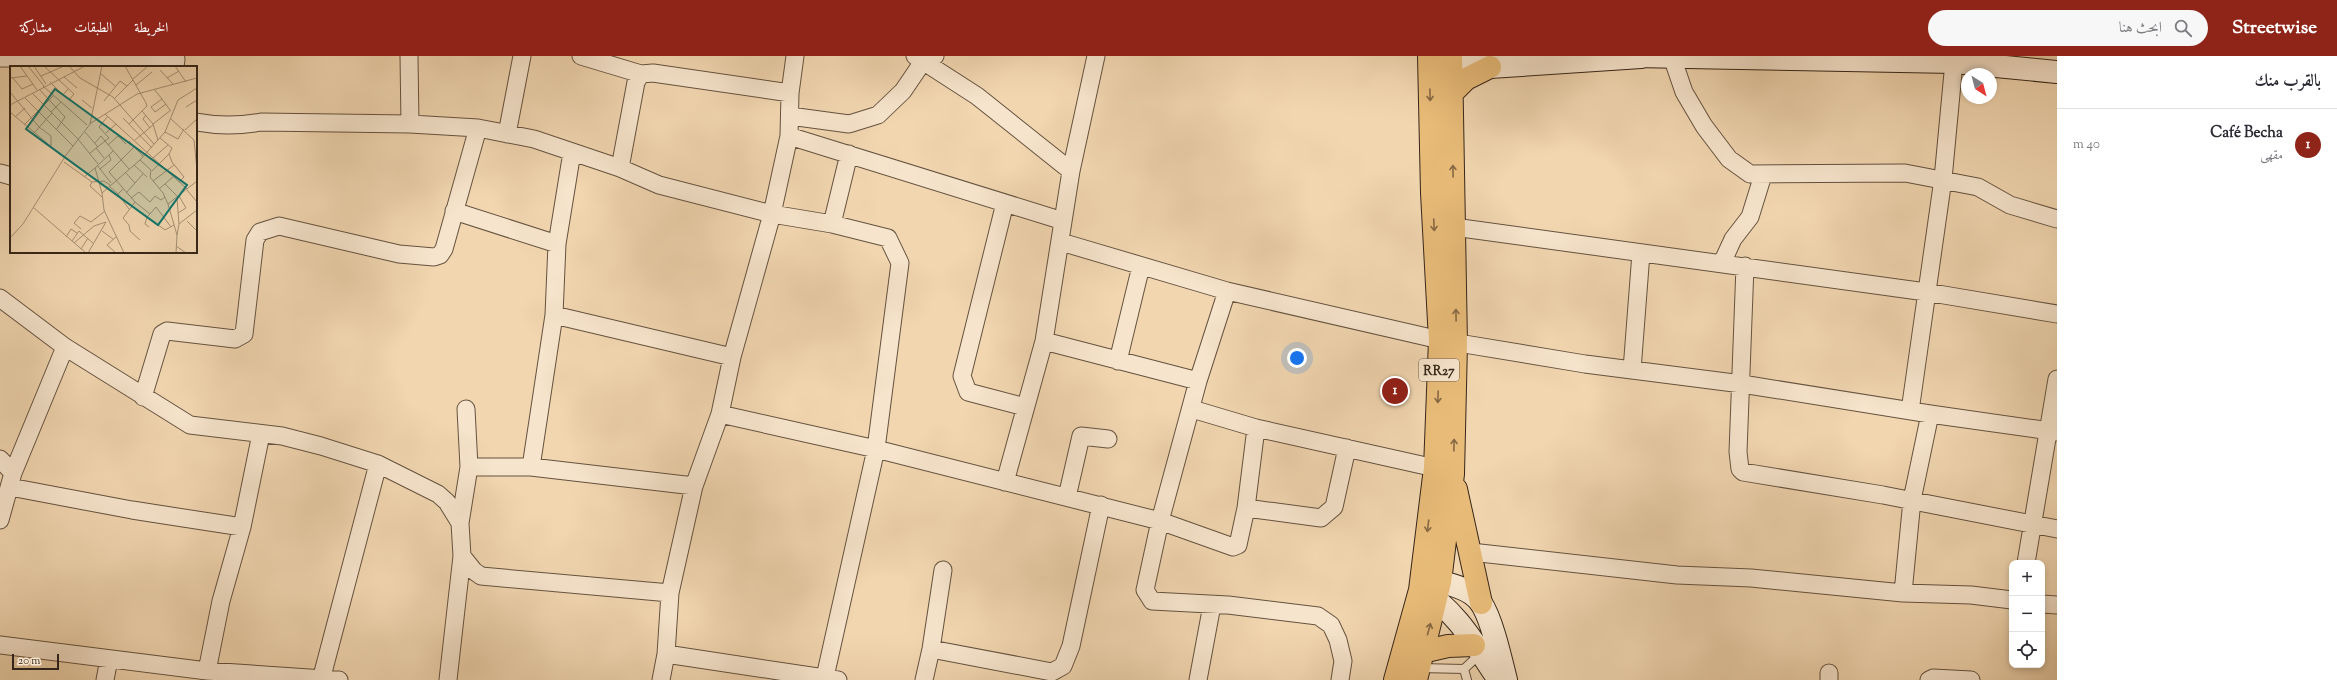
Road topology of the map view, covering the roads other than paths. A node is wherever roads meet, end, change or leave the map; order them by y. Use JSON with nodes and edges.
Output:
{"nodes":[{"id":1,"x":409,"y":56,"type":"edge"},
{"id":2,"x":522,"y":56,"type":"edge"},
{"id":3,"x":581,"y":56,"type":"edge"},
{"id":4,"x":795,"y":56,"type":"edge"},
{"id":5,"x":1096,"y":56,"type":"edge"},
{"id":6,"x":1638,"y":56,"type":"edge"},
{"id":7,"x":1672,"y":57,"type":"junction"},
{"id":8,"x":0,"y":58,"type":"edge"},
{"id":9,"x":924,"y":58,"type":"edge"},
{"id":10,"x":176,"y":61,"type":"edge"},
{"id":11,"x":1440,"y":61,"type":"edge"},
{"id":12,"x":1954,"y":62,"type":"junction"},
{"id":13,"x":59,"y":63,"type":"edge"},
{"id":14,"x":1490,"y":67,"type":"junction"},
{"id":15,"x":2057,"y":72,"type":"edge"},
{"id":16,"x":641,"y":74,"type":"junction"},
{"id":17,"x":1452,"y":93,"type":"junction"},
{"id":18,"x":790,"y":94,"type":"junction"},
{"id":19,"x":790,"y":116,"type":"junction"},
{"id":20,"x":197,"y":122,"type":"edge"},
{"id":21,"x":410,"y":124,"type":"junction"},
{"id":22,"x":478,"y":128,"type":"junction"},
{"id":23,"x":507,"y":134,"type":"junction"},
{"id":24,"x":789,"y":136,"type":"junction"},
{"id":25,"x":572,"y":152,"type":"junction"},
{"id":26,"x":849,"y":154,"type":"junction"},
{"id":27,"x":620,"y":168,"type":"junction"},
{"id":28,"x":1070,"y":171,"type":"junction"},
{"id":29,"x":0,"y":173,"type":"edge"},
{"id":30,"x":1763,"y":175,"type":"junction"},
{"id":31,"x":10,"y":176,"type":"edge"},
{"id":32,"x":1943,"y":179,"type":"junction"},
{"id":33,"x":1005,"y":203,"type":"junction"},
{"id":34,"x":454,"y":211,"type":"junction"},
{"id":35,"x":772,"y":214,"type":"junction"},
{"id":36,"x":2057,"y":218,"type":"edge"},
{"id":37,"x":1064,"y":221,"type":"junction"},
{"id":38,"x":832,"y":224,"type":"junction"},
{"id":39,"x":1454,"y":227,"type":"junction"},
{"id":40,"x":1061,"y":242,"type":"junction"},
{"id":41,"x":557,"y":244,"type":"junction"},
{"id":42,"x":1641,"y":254,"type":"junction"},
{"id":43,"x":1722,"y":263,"type":"junction"},
{"id":44,"x":1141,"y":266,"type":"junction"},
{"id":45,"x":1745,"y":266,"type":"junction"},
{"id":46,"x":1227,"y":291,"type":"junction"},
{"id":47,"x":1926,"y":292,"type":"junction"},
{"id":48,"x":0,"y":298,"type":"edge"},
{"id":49,"x":2057,"y":314,"type":"edge"},
{"id":50,"x":554,"y":315,"type":"junction"},
{"id":51,"x":1044,"y":342,"type":"junction"},
{"id":52,"x":1448,"y":342,"type":"junction"},
{"id":53,"x":65,"y":347,"type":"junction"},
{"id":54,"x":732,"y":357,"type":"junction"},
{"id":55,"x":1118,"y":361,"type":"junction"},
{"id":56,"x":1632,"y":370,"type":"junction"},
{"id":57,"x":2057,"y":379,"type":"edge"},
{"id":58,"x":1198,"y":382,"type":"junction"},
{"id":59,"x":1742,"y":384,"type":"junction"},
{"id":60,"x":143,"y":397,"type":"junction"},
{"id":61,"x":1025,"y":407,"type":"junction"},
{"id":62,"x":466,"y":410,"type":"dead end"},
{"id":63,"x":1192,"y":410,"type":"junction"},
{"id":64,"x":1910,"y":411,"type":"junction"},
{"id":65,"x":720,"y":414,"type":"junction"},
{"id":66,"x":1930,"y":414,"type":"junction"},
{"id":67,"x":1256,"y":428,"type":"junction"},
{"id":68,"x":2053,"y":431,"type":"edge"},
{"id":69,"x":261,"y":434,"type":"junction"},
{"id":70,"x":1108,"y":439,"type":"dead end"},
{"id":71,"x":876,"y":448,"type":"junction"},
{"id":72,"x":1347,"y":448,"type":"junction"},
{"id":73,"x":0,"y":459,"type":"edge"},
{"id":74,"x":378,"y":464,"type":"junction"},
{"id":75,"x":469,"y":467,"type":"junction"},
{"id":76,"x":531,"y":467,"type":"junction"},
{"id":77,"x":1444,"y":471,"type":"junction"},
{"id":78,"x":11,"y":480,"type":"junction"},
{"id":79,"x":1005,"y":482,"type":"junction"},
{"id":80,"x":694,"y":486,"type":"junction"},
{"id":81,"x":1067,"y":497,"type":"junction"},
{"id":82,"x":1912,"y":500,"type":"junction"},
{"id":83,"x":1101,"y":505,"type":"junction"},
{"id":84,"x":1246,"y":508,"type":"junction"},
{"id":85,"x":1,"y":510,"type":"edge"},
{"id":86,"x":1160,"y":521,"type":"junction"},
{"id":87,"x":460,"y":523,"type":"junction"},
{"id":88,"x":2032,"y":524,"type":"junction"},
{"id":89,"x":242,"y":527,"type":"junction"},
{"id":90,"x":2057,"y":529,"type":"edge"},
{"id":91,"x":1471,"y":552,"type":"junction"},
{"id":92,"x":462,"y":556,"type":"junction"},
{"id":93,"x":2026,"y":560,"type":"edge"},
{"id":94,"x":943,"y":570,"type":"dead end"},
{"id":95,"x":1430,"y":587,"type":"junction"},
{"id":96,"x":1903,"y":593,"type":"junction"},
{"id":97,"x":670,"y":594,"type":"junction"},
{"id":98,"x":2009,"y":600,"type":"edge"},
{"id":99,"x":1481,"y":603,"type":"junction"},
{"id":100,"x":2045,"y":604,"type":"edge"},
{"id":101,"x":1212,"y":605,"type":"junction"},
{"id":102,"x":2057,"y":605,"type":"edge"},
{"id":103,"x":0,"y":645,"type":"edge"},
{"id":104,"x":1485,"y":645,"type":"junction"},
{"id":105,"x":931,"y":649,"type":"junction"},
{"id":106,"x":666,"y":654,"type":"junction"},
{"id":107,"x":109,"y":659,"type":"junction"},
{"id":108,"x":1419,"y":666,"type":"edge"},
{"id":109,"x":1464,"y":670,"type":"junction"},
{"id":110,"x":207,"y":671,"type":"junction"},
{"id":111,"x":831,"y":678,"type":"edge"},
{"id":112,"x":321,"y":679,"type":"edge"},
{"id":113,"x":105,"y":680,"type":"edge"},
{"id":114,"x":339,"y":680,"type":"edge"},
{"id":115,"x":448,"y":680,"type":"edge"},
{"id":116,"x":661,"y":680,"type":"edge"},
{"id":117,"x":924,"y":680,"type":"edge"},
{"id":118,"x":1198,"y":680,"type":"edge"},
{"id":119,"x":1340,"y":680,"type":"edge"},
{"id":120,"x":1395,"y":680,"type":"edge"},
{"id":121,"x":1467,"y":680,"type":"edge"},
{"id":122,"x":1499,"y":680,"type":"edge"},
{"id":123,"x":1506,"y":680,"type":"edge"},
{"id":124,"x":1929,"y":680,"type":"edge"},
{"id":125,"x":1971,"y":680,"type":"edge"}],
"edges":[{"from":1,"to":21,"type":"street"},
{"from":2,"to":23,"type":"street"},
{"from":3,"to":16,"type":"street"},
{"from":4,"to":18,"type":"street"},
{"from":5,"to":28,"type":"street"},
{"from":6,"to":7,"type":"main road"},
{"from":6,"to":14,"type":"main road"},
{"from":7,"to":12,"type":"main road"},
{"from":7,"to":30,"type":"street"},
{"from":8,"to":13,"type":"street"},
{"from":9,"to":19,"type":"street"},
{"from":9,"to":28,"type":"street"},
{"from":10,"to":13,"type":"street"},
{"from":11,"to":14,"type":"main road"},
{"from":11,"to":17,"type":"highway","number":"RR27"},
{"from":11,"to":52,"type":"highway","number":"RR27","one_way":true},
{"from":12,"to":15,"type":"main road"},
{"from":12,"to":32,"type":"street"},
{"from":14,"to":17,"type":"highway"},
{"from":16,"to":18,"type":"street"},
{"from":16,"to":27,"type":"street"},
{"from":39,"to":17,"type":"highway","number":"RR27","one_way":true},
{"from":18,"to":19,"type":"street"},
{"from":19,"to":24,"type":"street"},
{"from":20,"to":21,"type":"street"},
{"from":21,"to":22,"type":"street"},
{"from":22,"to":23,"type":"street"},
{"from":22,"to":34,"type":"street"},
{"from":23,"to":25,"type":"street"},
{"from":24,"to":26,"type":"street"},
{"from":24,"to":35,"type":"street"},
{"from":25,"to":27,"type":"street"},
{"from":25,"to":41,"type":"street"},
{"from":26,"to":33,"type":"street"},
{"from":26,"to":38,"type":"street"},
{"from":27,"to":35,"type":"street"},
{"from":28,"to":37,"type":"street"},
{"from":29,"to":31,"type":"street"},
{"from":30,"to":32,"type":"street"},
{"from":30,"to":43,"type":"street"},
{"from":32,"to":36,"type":"street"},
{"from":32,"to":47,"type":"street"},
{"from":33,"to":37,"type":"street"},
{"from":33,"to":61,"type":"street"},
{"from":34,"to":41,"type":"street"},
{"from":34,"to":60,"type":"street"},
{"from":35,"to":38,"type":"street"},
{"from":35,"to":54,"type":"street"},
{"from":37,"to":40,"type":"street"},
{"from":38,"to":71,"type":"street"},
{"from":39,"to":42,"type":"street"},
{"from":52,"to":39,"type":"highway","number":"RR27","one_way":true},
{"from":40,"to":44,"type":"street"},
{"from":40,"to":51,"type":"street"},
{"from":41,"to":50,"type":"street"},
{"from":42,"to":43,"type":"street"},
{"from":42,"to":56,"type":"street"},
{"from":43,"to":45,"type":"street"},
{"from":44,"to":46,"type":"street"},
{"from":44,"to":55,"type":"street"},
{"from":45,"to":47,"type":"street"},
{"from":45,"to":59,"type":"street"},
{"from":46,"to":52,"type":"street"},
{"from":46,"to":58,"type":"street"},
{"from":47,"to":49,"type":"street"},
{"from":47,"to":64,"type":"street"},
{"from":48,"to":53,"type":"street"},
{"from":50,"to":54,"type":"street"},
{"from":50,"to":76,"type":"street"},
{"from":51,"to":55,"type":"street"},
{"from":51,"to":61,"type":"street"},
{"from":52,"to":56,"type":"street"},
{"from":52,"to":77,"type":"highway","number":"RR27"},
{"from":53,"to":60,"type":"street"},
{"from":53,"to":78,"type":"street"},
{"from":54,"to":65,"type":"street"},
{"from":55,"to":58,"type":"street"},
{"from":56,"to":59,"type":"street"},
{"from":57,"to":68,"type":"street"},
{"from":58,"to":63,"type":"street"},
{"from":59,"to":64,"type":"street"},
{"from":59,"to":82,"type":"street"},
{"from":60,"to":69,"type":"street"},
{"from":61,"to":79,"type":"street"},
{"from":62,"to":75,"type":"street"},
{"from":63,"to":67,"type":"street"},
{"from":63,"to":86,"type":"street"},
{"from":64,"to":66,"type":"street"},
{"from":65,"to":71,"type":"street"},
{"from":65,"to":80,"type":"street"},
{"from":66,"to":68,"type":"street"},
{"from":66,"to":82,"type":"street"},
{"from":67,"to":72,"type":"street"},
{"from":67,"to":84,"type":"street"},
{"from":68,"to":88,"type":"street"},
{"from":69,"to":74,"type":"street"},
{"from":69,"to":89,"type":"street"},
{"from":70,"to":81,"type":"street"},
{"from":71,"to":79,"type":"street"},
{"from":71,"to":111,"type":"street"},
{"from":72,"to":77,"type":"street"},
{"from":72,"to":84,"type":"street"},
{"from":73,"to":78,"type":"street"},
{"from":74,"to":87,"type":"street"},
{"from":74,"to":112,"type":"street"},
{"from":75,"to":76,"type":"street"},
{"from":75,"to":87,"type":"street"},
{"from":76,"to":80,"type":"street"},
{"from":77,"to":91,"type":"highway"},
{"from":77,"to":95,"type":"highway","number":"RR27"},
{"from":78,"to":85,"type":"street"},
{"from":78,"to":89,"type":"street"},
{"from":79,"to":81,"type":"street"},
{"from":80,"to":97,"type":"street"},
{"from":81,"to":83,"type":"street"},
{"from":82,"to":88,"type":"street"},
{"from":82,"to":96,"type":"street"},
{"from":83,"to":86,"type":"street"},
{"from":83,"to":105,"type":"street"},
{"from":84,"to":86,"type":"street"},
{"from":86,"to":101,"type":"street"},
{"from":87,"to":92,"type":"street"},
{"from":88,"to":90,"type":"street"},
{"from":88,"to":93,"type":"street"},
{"from":89,"to":110,"type":"street"},
{"from":91,"to":96,"type":"street"},
{"from":91,"to":99,"type":"highway"},
{"from":92,"to":97,"type":"street"},
{"from":92,"to":115,"type":"street"},
{"from":94,"to":105,"type":"street"},
{"from":95,"to":99,"type":"main road"},
{"from":95,"to":104,"type":"main road"},
{"from":108,"to":95,"type":"highway","number":"RR27","one_way":true},
{"from":95,"to":120,"type":"highway","number":"RR27"},
{"from":96,"to":98,"type":"street"},
{"from":97,"to":106,"type":"street"},
{"from":99,"to":104,"type":"main road"},
{"from":100,"to":102,"type":"street"},
{"from":101,"to":118,"type":"street"},
{"from":101,"to":119,"type":"street"},
{"from":103,"to":107,"type":"street"},
{"from":104,"to":108,"type":"highway"},
{"from":104,"to":109,"type":"lane"},
{"from":104,"to":122,"type":"main road"},
{"from":104,"to":123,"type":"main road"},
{"from":105,"to":117,"type":"street"},
{"from":106,"to":111,"type":"street"},
{"from":106,"to":116,"type":"street"},
{"from":107,"to":110,"type":"street"},
{"from":107,"to":113,"type":"street"},
{"from":108,"to":109,"type":"lane"},
{"from":109,"to":121,"type":"lane"},
{"from":110,"to":112,"type":"street"},
{"from":112,"to":114,"type":"street"},
{"from":124,"to":125,"type":"street"}]}
